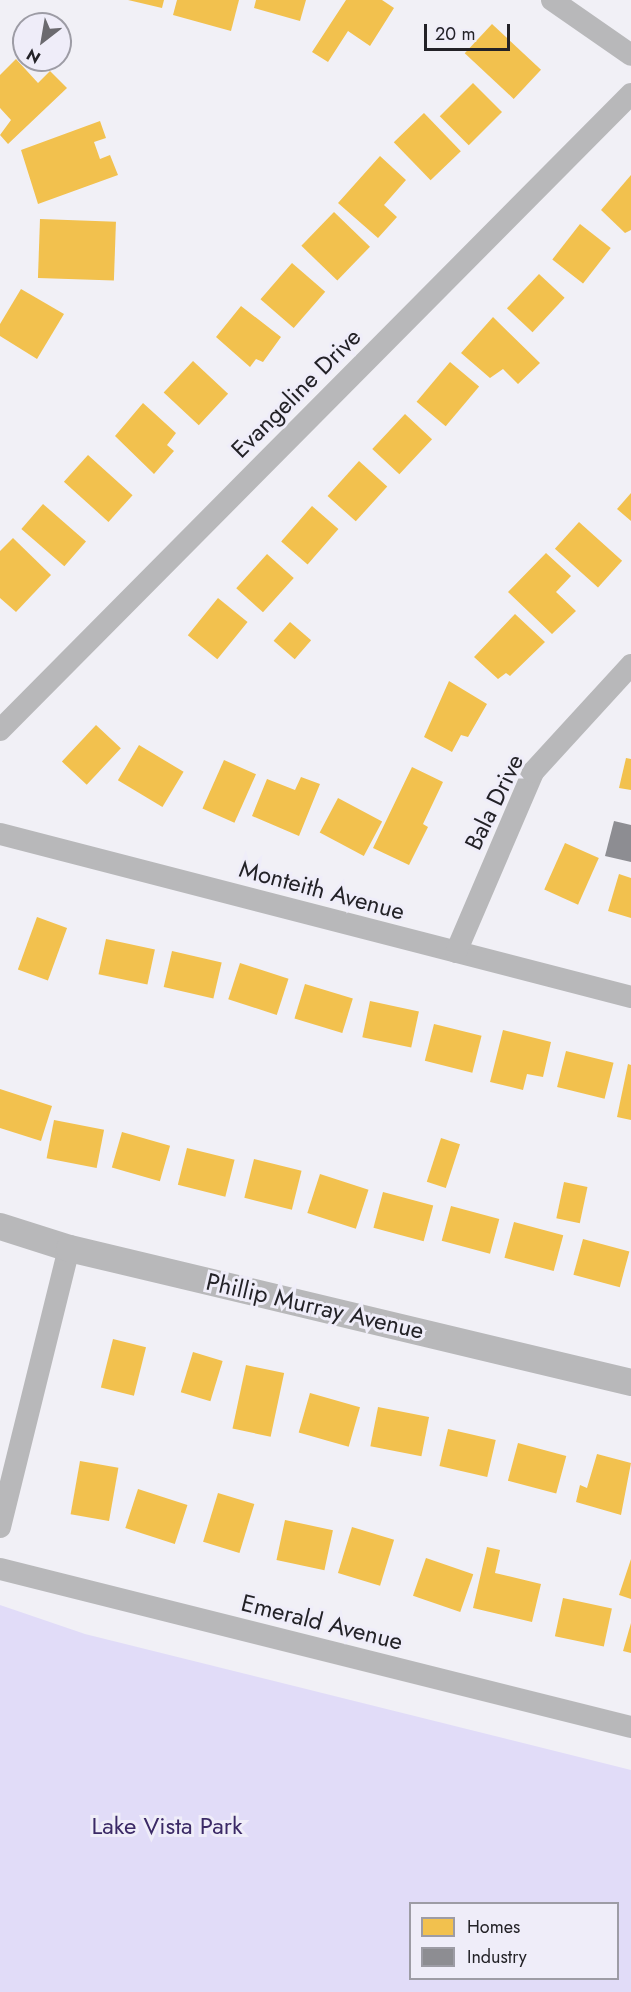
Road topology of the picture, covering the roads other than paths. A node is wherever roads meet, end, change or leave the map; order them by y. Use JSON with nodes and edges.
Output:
{"nodes":[{"id":1,"x":552,"y":0,"type":"edge"},
{"id":2,"x":631,"y":55,"type":"edge"},
{"id":3,"x":631,"y":94,"type":"edge"},
{"id":4,"x":631,"y":666,"type":"edge"},
{"id":5,"x":0,"y":730,"type":"edge"},
{"id":6,"x":0,"y":834,"type":"edge"},
{"id":7,"x":456,"y":952,"type":"junction"},
{"id":8,"x":631,"y":997,"type":"edge"},
{"id":9,"x":0,"y":1226,"type":"edge"},
{"id":10,"x":69,"y":1248,"type":"junction"},
{"id":11,"x":631,"y":1382,"type":"edge"},
{"id":12,"x":0,"y":1527,"type":"edge"},
{"id":13,"x":0,"y":1569,"type":"edge"},
{"id":14,"x":631,"y":1727,"type":"edge"}],
"edges":[{"from":1,"to":2,"type":"street"},
{"from":3,"to":5,"type":"street","name":"Evangeline Drive"},
{"from":4,"to":7,"type":"street","name":"Bala Drive"},
{"from":6,"to":7,"type":"street","name":"Monteith Avenue"},
{"from":7,"to":8,"type":"street","name":"Monteith Avenue"},
{"from":9,"to":10,"type":"street","name":"Phillip Murray Avenue"},
{"from":10,"to":11,"type":"street","name":"Phillip Murray Avenue"},
{"from":10,"to":12,"type":"street"},
{"from":13,"to":14,"type":"street","name":"Emerald Avenue"}]}
